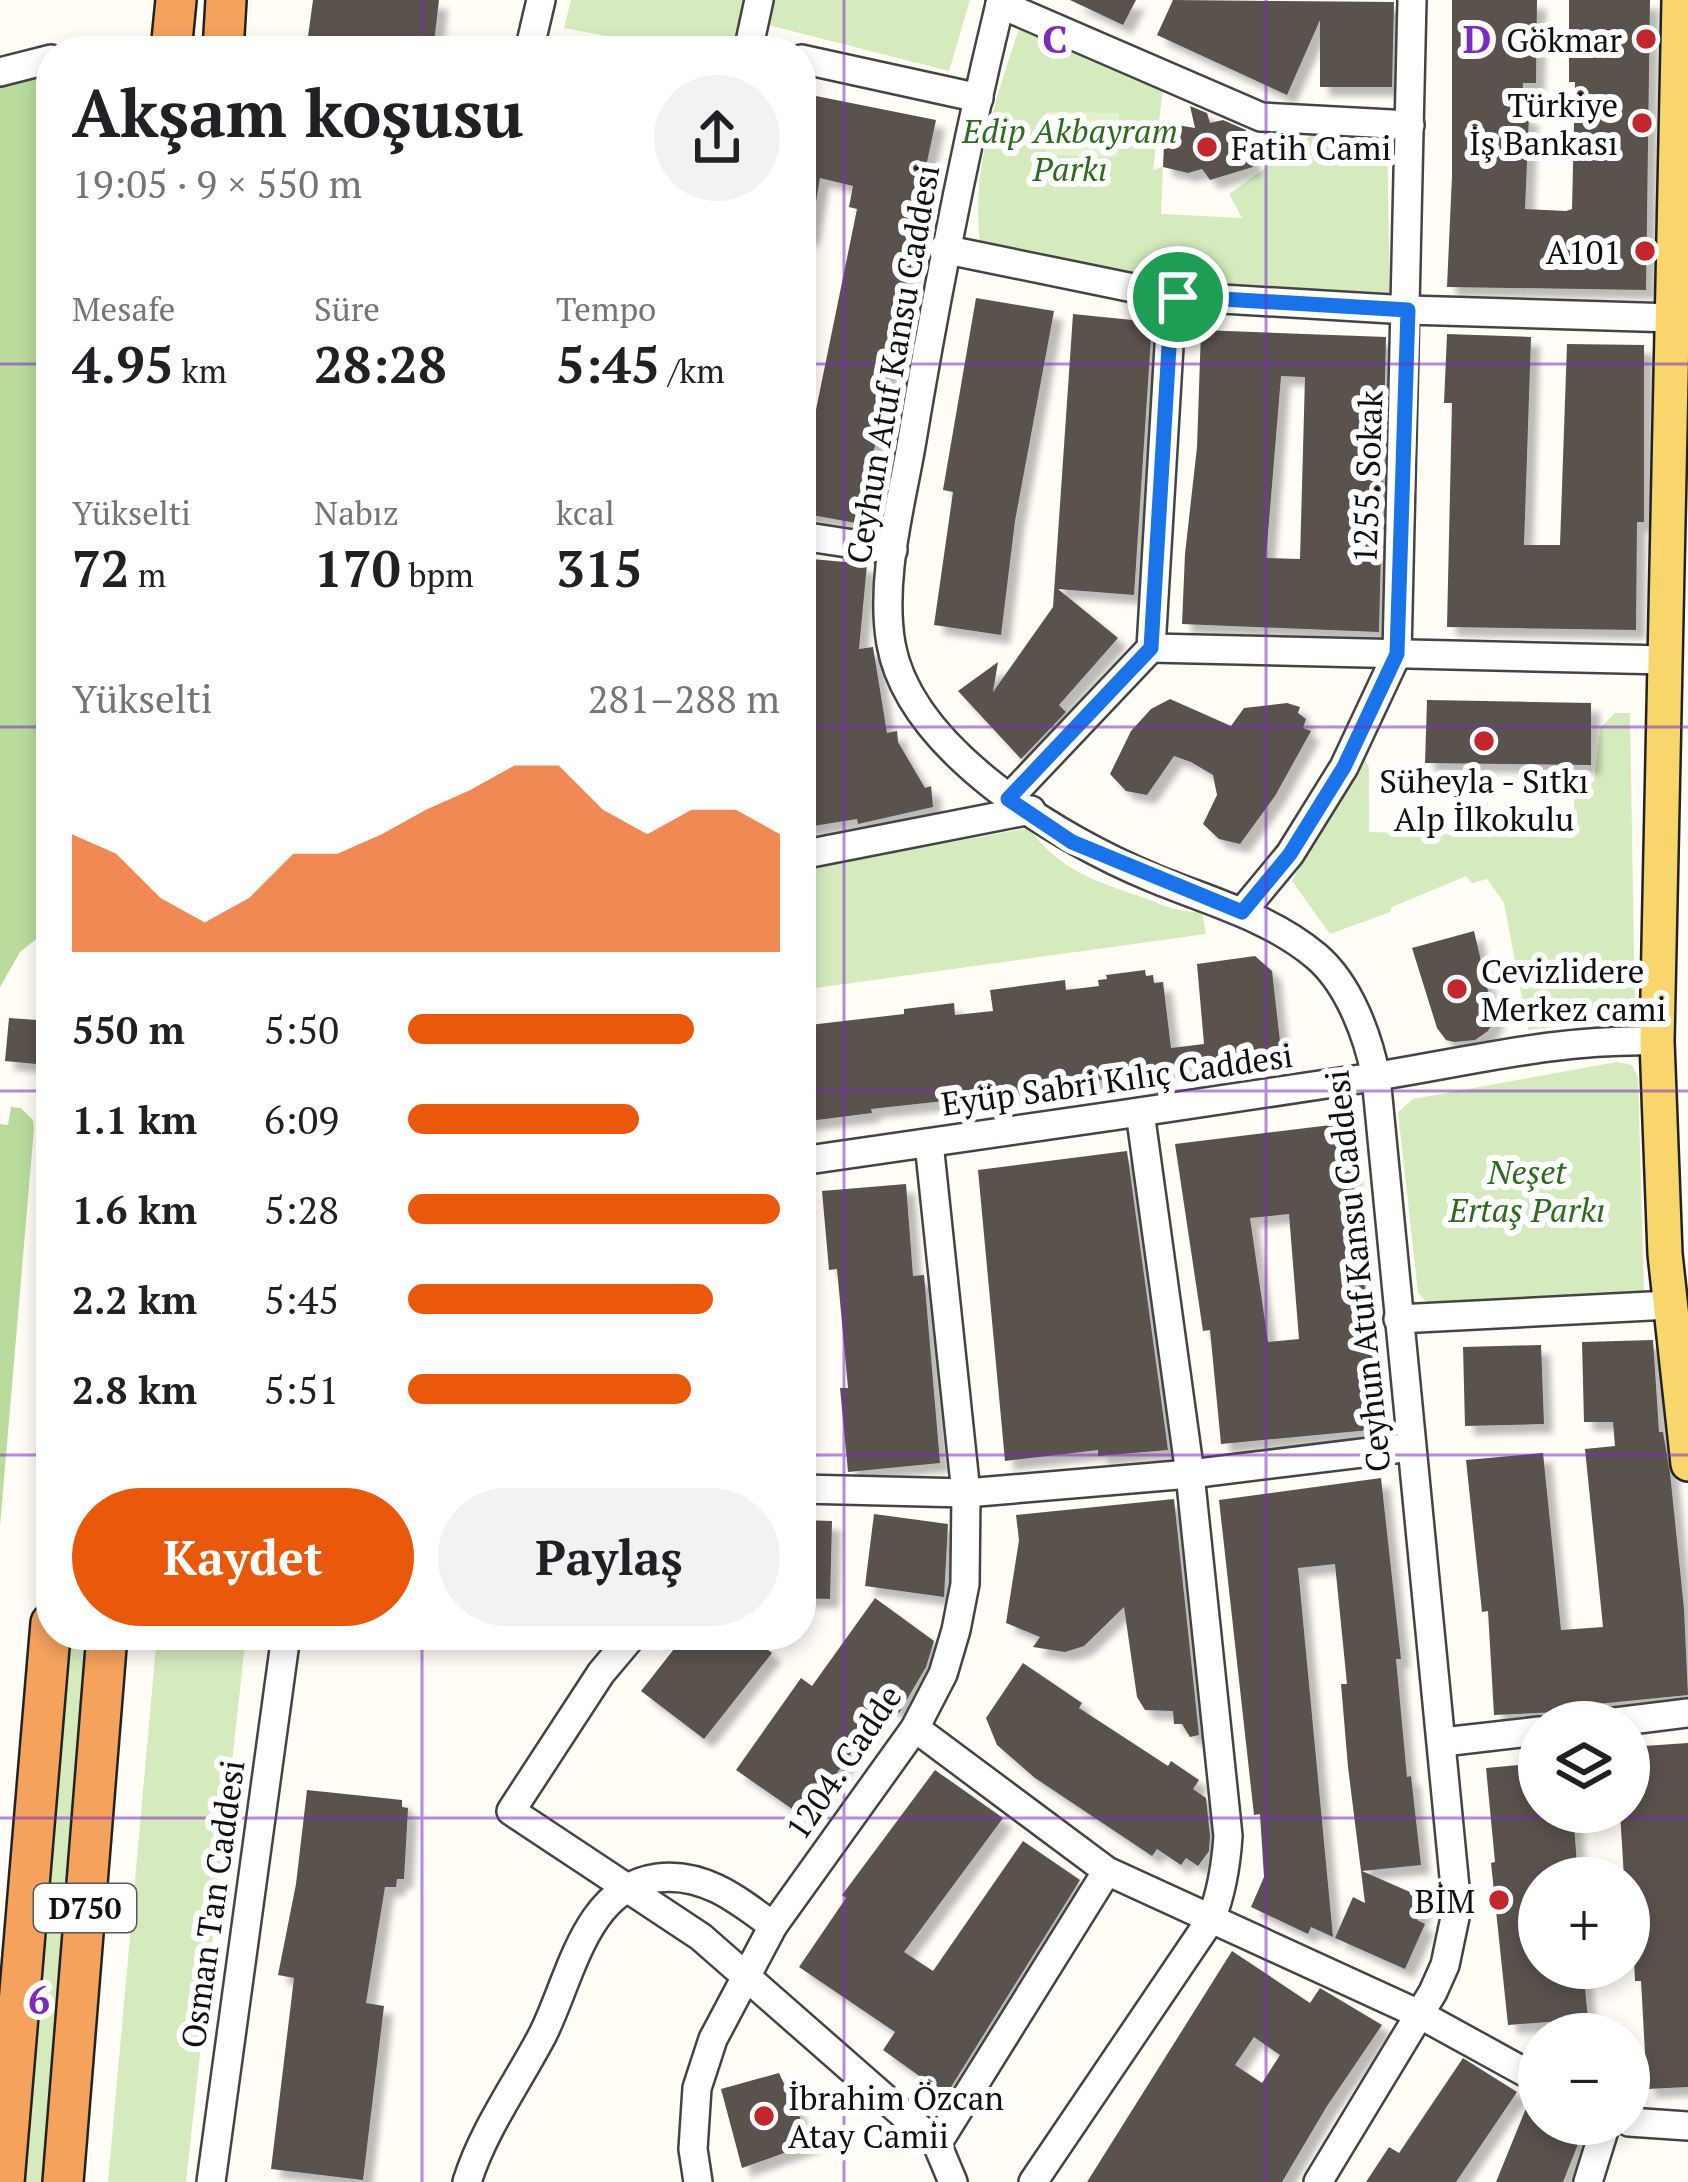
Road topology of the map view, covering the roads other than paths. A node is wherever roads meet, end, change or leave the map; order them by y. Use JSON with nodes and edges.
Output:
{"nodes":[{"id":1,"x":176,"y":0,"type":"edge"},
{"id":2,"x":226,"y":0,"type":"edge"},
{"id":3,"x":542,"y":0,"type":"edge"},
{"id":4,"x":759,"y":0,"type":"edge"},
{"id":5,"x":1412,"y":0,"type":"edge"},
{"id":6,"x":1679,"y":0,"type":"edge"},
{"id":7,"x":1001,"y":2,"type":"edge"},
{"id":8,"x":172,"y":36,"type":"edge"},
{"id":9,"x":225,"y":36,"type":"edge"},
{"id":10,"x":533,"y":36,"type":"edge"},
{"id":11,"x":755,"y":36,"type":"edge"},
{"id":12,"x":816,"y":62,"type":"edge"},
{"id":13,"x":36,"y":63,"type":"edge"},
{"id":14,"x":0,"y":72,"type":"edge"},
{"id":15,"x":979,"y":98,"type":"junction"},
{"id":16,"x":1410,"y":125,"type":"junction"},
{"id":17,"x":944,"y":249,"type":"junction"},
{"id":18,"x":1172,"y":296,"type":"junction"},
{"id":19,"x":1408,"y":310,"type":"junction"},
{"id":20,"x":1674,"y":318,"type":"junction"},
{"id":21,"x":816,"y":538,"type":"edge"},
{"id":22,"x":893,"y":550,"type":"junction"},
{"id":23,"x":1151,"y":648,"type":"junction"},
{"id":24,"x":1397,"y":654,"type":"junction"},
{"id":25,"x":1666,"y":660,"type":"junction"},
{"id":26,"x":1019,"y":805,"type":"junction"},
{"id":27,"x":816,"y":852,"type":"edge"},
{"id":28,"x":1242,"y":912,"type":"junction"},
{"id":29,"x":1657,"y":1041,"type":"junction"},
{"id":30,"x":1376,"y":1077,"type":"junction"},
{"id":31,"x":1140,"y":1112,"type":"junction"},
{"id":32,"x":929,"y":1143,"type":"junction"},
{"id":33,"x":816,"y":1159,"type":"edge"},
{"id":34,"x":1670,"y":1305,"type":"junction"},
{"id":35,"x":1398,"y":1319,"type":"junction"},
{"id":36,"x":1411,"y":1448,"type":"junction"},
{"id":37,"x":1688,"y":1463,"type":"edge"},
{"id":38,"x":1190,"y":1474,"type":"junction"},
{"id":39,"x":816,"y":1490,"type":"edge"},
{"id":40,"x":966,"y":1492,"type":"junction"},
{"id":41,"x":49,"y":1650,"type":"edge"},
{"id":42,"x":106,"y":1650,"type":"edge"},
{"id":43,"x":284,"y":1650,"type":"edge"},
{"id":44,"x":620,"y":1650,"type":"edge"},
{"id":45,"x":1688,"y":1714,"type":"edge"},
{"id":46,"x":1650,"y":1718,"type":"edge"},
{"id":47,"x":915,"y":1729,"type":"junction"},
{"id":48,"x":1518,"y":1733,"type":"edge"},
{"id":49,"x":1444,"y":1742,"type":"junction"},
{"id":50,"x":1108,"y":1871,"type":"junction"},
{"id":51,"x":626,"y":1885,"type":"junction"},
{"id":52,"x":1211,"y":1919,"type":"junction"},
{"id":53,"x":773,"y":1925,"type":"junction"},
{"id":54,"x":745,"y":1975,"type":"junction"},
{"id":55,"x":1421,"y":2015,"type":"junction"},
{"id":56,"x":1518,"y":2068,"type":"edge"},
{"id":57,"x":1650,"y":2123,"type":"edge"},
{"id":58,"x":1688,"y":2126,"type":"edge"},
{"id":59,"x":937,"y":2144,"type":"junction"},
{"id":60,"x":1599,"y":2145,"type":"edge"},
{"id":61,"x":4,"y":2182,"type":"edge"},
{"id":62,"x":63,"y":2182,"type":"edge"},
{"id":63,"x":212,"y":2182,"type":"edge"},
{"id":64,"x":466,"y":2182,"type":"edge"},
{"id":65,"x":698,"y":2182,"type":"edge"},
{"id":66,"x":953,"y":2182,"type":"edge"},
{"id":67,"x":1033,"y":2182,"type":"edge"},
{"id":68,"x":1318,"y":2182,"type":"edge"},
{"id":69,"x":1588,"y":2182,"type":"edge"}],
"edges":[{"from":1,"to":8,"type":"highway"},
{"from":2,"to":9,"type":"highway"},
{"from":3,"to":10,"type":"street"},
{"from":4,"to":11,"type":"street"},
{"from":5,"to":16,"type":"street","name":"1255. Sokak"},
{"from":6,"to":20,"type":"main road"},
{"from":7,"to":15,"type":"street","name":"Ceyhun Atuf Kansu Caddesi"},
{"from":7,"to":16,"type":"street"},
{"from":12,"to":15,"type":"street"},
{"from":13,"to":14,"type":"street"},
{"from":15,"to":17,"type":"street","name":"Ceyhun Atuf Kansu Caddesi"},
{"from":16,"to":19,"type":"street","name":"1255. Sokak"},
{"from":17,"to":18,"type":"street"},
{"from":17,"to":22,"type":"street","name":"Ceyhun Atuf Kansu Caddesi"},
{"from":18,"to":19,"type":"street"},
{"from":18,"to":23,"type":"street"},
{"from":19,"to":20,"type":"street"},
{"from":19,"to":24,"type":"street","name":"1255. Sokak"},
{"from":20,"to":25,"type":"main road"},
{"from":21,"to":22,"type":"street"},
{"from":22,"to":26,"type":"street","name":"Ceyhun Atuf Kansu Caddesi"},
{"from":23,"to":24,"type":"street"},
{"from":23,"to":26,"type":"street"},
{"from":24,"to":25,"type":"street"},
{"from":24,"to":28,"type":"street","name":"1255. Sokak"},
{"from":25,"to":29,"type":"main road"},
{"from":26,"to":27,"type":"street"},
{"from":26,"to":28,"type":"street","name":"Ceyhun Atuf Kansu Caddesi"},
{"from":28,"to":30,"type":"street","name":"Ceyhun Atuf Kansu Caddesi"},
{"from":29,"to":30,"type":"street","name":"Eyüp Sabri Kılıç Caddesi"},
{"from":29,"to":34,"type":"main road"},
{"from":30,"to":31,"type":"street","name":"Eyüp Sabri Kılıç Caddesi"},
{"from":30,"to":35,"type":"street","name":"Ceyhun Atuf Kansu Caddesi"},
{"from":31,"to":32,"type":"street","name":"Eyüp Sabri Kılıç Caddesi"},
{"from":31,"to":38,"type":"street"},
{"from":32,"to":33,"type":"street","name":"Eyüp Sabri Kılıç Caddesi"},
{"from":32,"to":40,"type":"street","name":"1204. Cadde"},
{"from":34,"to":35,"type":"street"},
{"from":34,"to":37,"type":"main road"},
{"from":35,"to":36,"type":"street","name":"Ceyhun Atuf Kansu Caddesi"},
{"from":36,"to":38,"type":"street"},
{"from":36,"to":49,"type":"street","name":"Ceyhun Atuf Kansu Caddesi"},
{"from":38,"to":40,"type":"street"},
{"from":38,"to":52,"type":"street"},
{"from":39,"to":40,"type":"street"},
{"from":40,"to":47,"type":"street","name":"1204. Cadde"},
{"from":41,"to":61,"type":"highway","number":"D750"},
{"from":42,"to":62,"type":"highway","number":"D750"},
{"from":43,"to":63,"type":"street","name":"Osman Tan Caddesi"},
{"from":44,"to":51,"type":"street"},
{"from":45,"to":46,"type":"street"},
{"from":47,"to":50,"type":"street"},
{"from":47,"to":53,"type":"street","name":"1204. Cadde"},
{"from":48,"to":49,"type":"street"},
{"from":49,"to":55,"type":"street","name":"Ceyhun Atuf Kansu Caddesi"},
{"from":50,"to":52,"type":"street"},
{"from":50,"to":59,"type":"street"},
{"from":51,"to":53,"type":"street"},
{"from":51,"to":54,"type":"street"},
{"from":51,"to":64,"type":"street"},
{"from":52,"to":55,"type":"street"},
{"from":52,"to":67,"type":"street"},
{"from":53,"to":54,"type":"street","name":"1204. Cadde"},
{"from":54,"to":59,"type":"street"},
{"from":54,"to":65,"type":"street","name":"1204. Cadde"},
{"from":55,"to":56,"type":"street"},
{"from":55,"to":68,"type":"street","name":"Ceyhun Atuf Kansu Caddesi"},
{"from":57,"to":58,"type":"street"},
{"from":59,"to":66,"type":"street"},
{"from":60,"to":69,"type":"street"}]}
